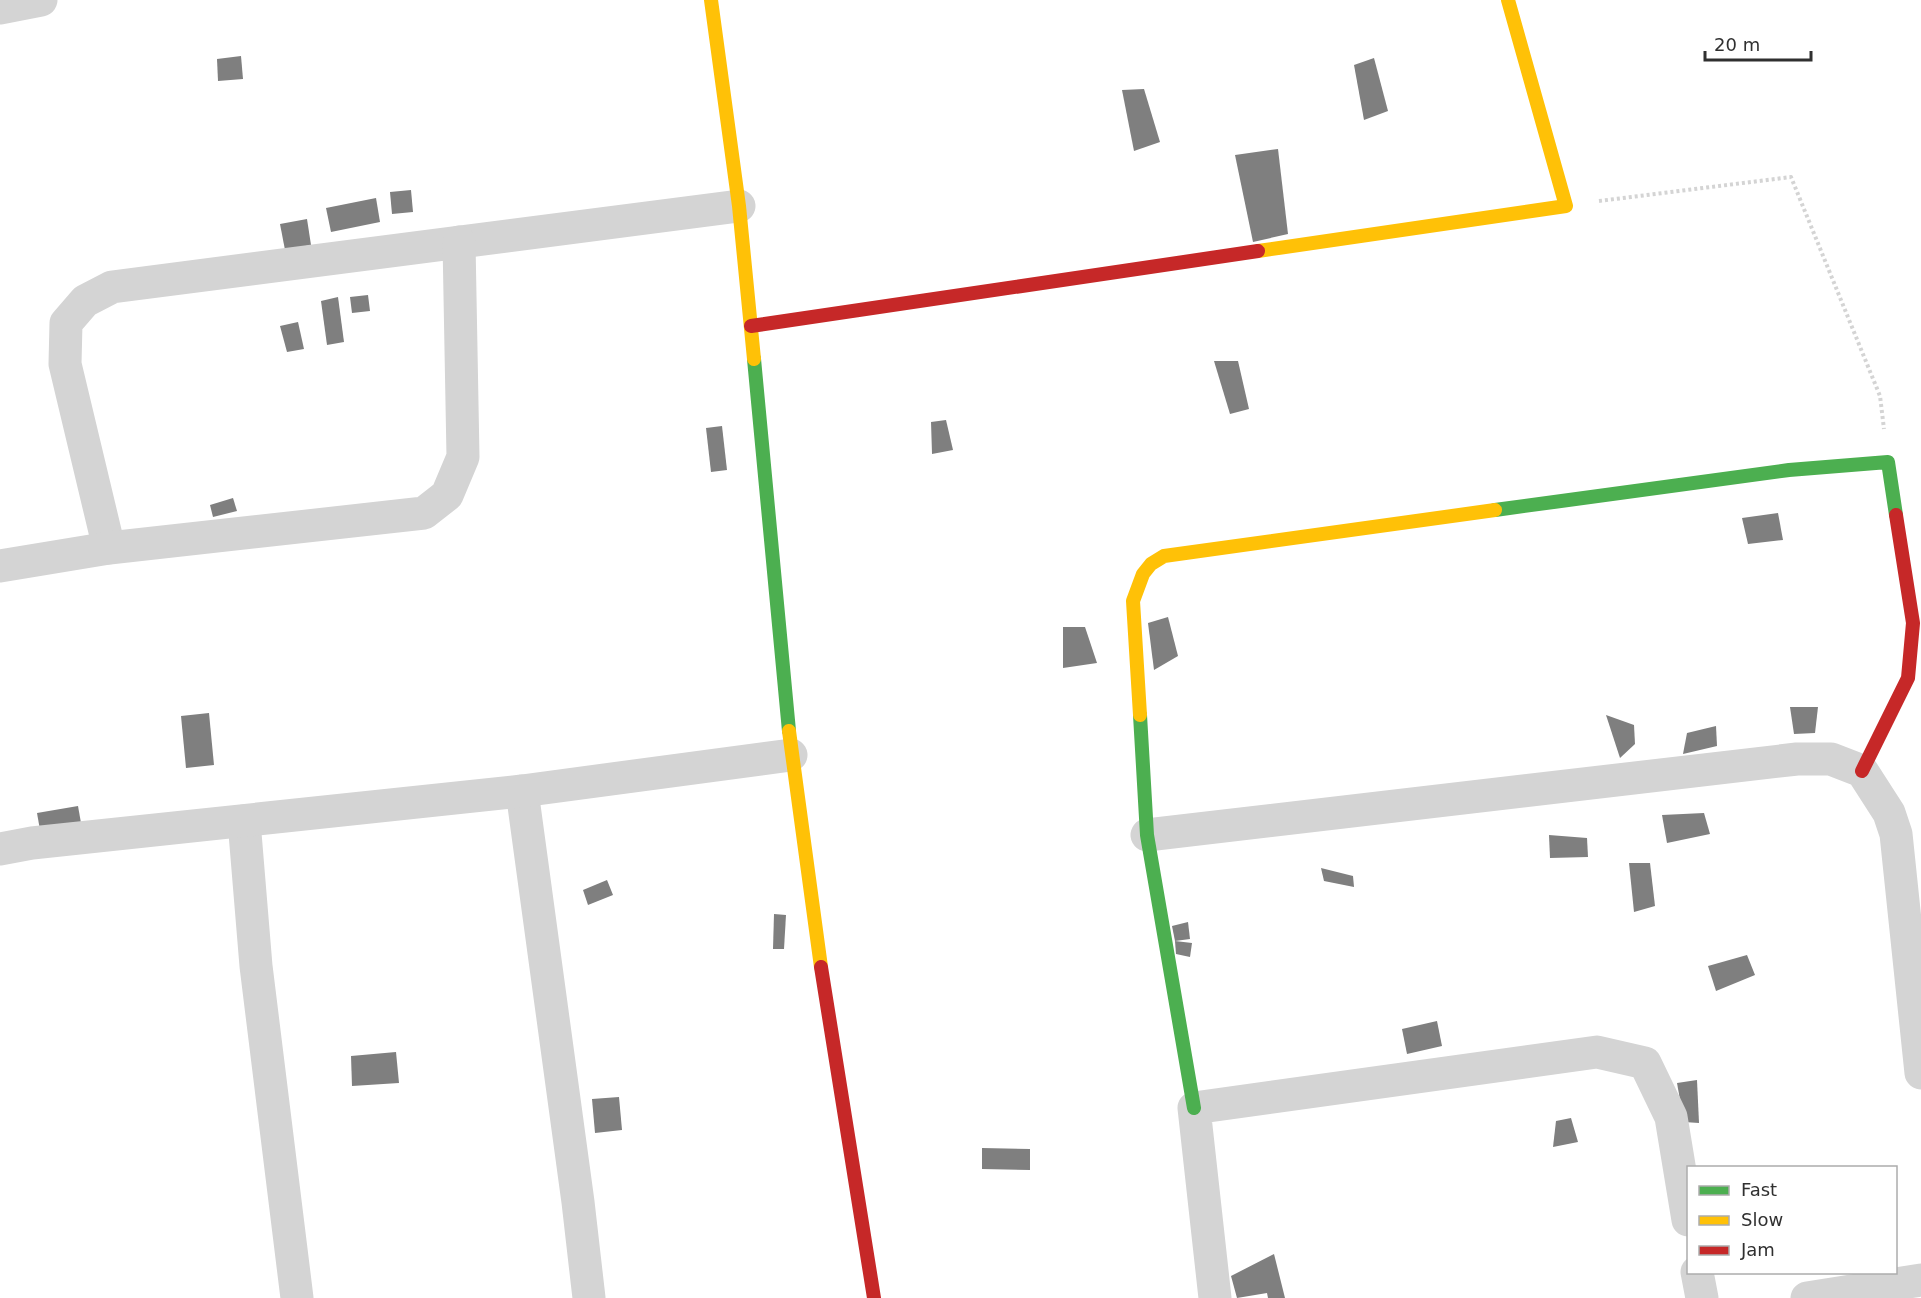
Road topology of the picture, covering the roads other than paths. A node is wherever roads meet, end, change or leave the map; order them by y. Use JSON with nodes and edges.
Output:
{"nodes":[{"id":1,"x":40,"y":0,"type":"edge"},
{"id":2,"x":711,"y":0,"type":"edge"},
{"id":3,"x":1508,"y":0,"type":"edge"},
{"id":4,"x":0,"y":8,"type":"edge"},
{"id":5,"x":739,"y":206,"type":"junction"},
{"id":6,"x":459,"y":242,"type":"junction"},
{"id":7,"x":751,"y":326,"type":"junction"},
{"id":8,"x":109,"y":548,"type":"junction"},
{"id":9,"x":0,"y":566,"type":"edge"},
{"id":10,"x":791,"y":755,"type":"junction"},
{"id":11,"x":1862,"y":771,"type":"junction"},
{"id":12,"x":522,"y":791,"type":"junction"},
{"id":13,"x":244,"y":821,"type":"junction"},
{"id":14,"x":1147,"y":835,"type":"junction"},
{"id":15,"x":0,"y":849,"type":"edge"},
{"id":16,"x":1921,"y":1073,"type":"edge"},
{"id":17,"x":1194,"y":1108,"type":"junction"},
{"id":18,"x":1687,"y":1209,"type":"edge"},
{"id":19,"x":1697,"y":1274,"type":"edge"},
{"id":20,"x":1921,"y":1280,"type":"edge"},
{"id":21,"x":297,"y":1298,"type":"edge"},
{"id":22,"x":588,"y":1298,"type":"edge"},
{"id":23,"x":874,"y":1298,"type":"edge"},
{"id":24,"x":1215,"y":1298,"type":"edge"},
{"id":25,"x":1702,"y":1298,"type":"edge"},
{"id":26,"x":1807,"y":1298,"type":"edge"}],
"edges":[{"from":1,"to":4,"type":"street"},
{"from":2,"to":5,"type":"street"},
{"from":3,"to":7,"type":"street"},
{"from":5,"to":6,"type":"street"},
{"from":5,"to":7,"type":"street"},
{"from":6,"to":8,"type":"street"},
{"from":6,"to":8,"type":"street"},
{"from":7,"to":10,"type":"street"},
{"from":8,"to":9,"type":"street"},
{"from":10,"to":12,"type":"street"},
{"from":10,"to":23,"type":"street"},
{"from":11,"to":14,"type":"street"},
{"from":11,"to":14,"type":"street"},
{"from":11,"to":16,"type":"street"},
{"from":12,"to":13,"type":"street"},
{"from":12,"to":22,"type":"street"},
{"from":13,"to":15,"type":"street"},
{"from":13,"to":21,"type":"street"},
{"from":14,"to":17,"type":"street"},
{"from":17,"to":18,"type":"street"},
{"from":17,"to":24,"type":"street"},
{"from":19,"to":25,"type":"street"},
{"from":20,"to":26,"type":"street"}]}
